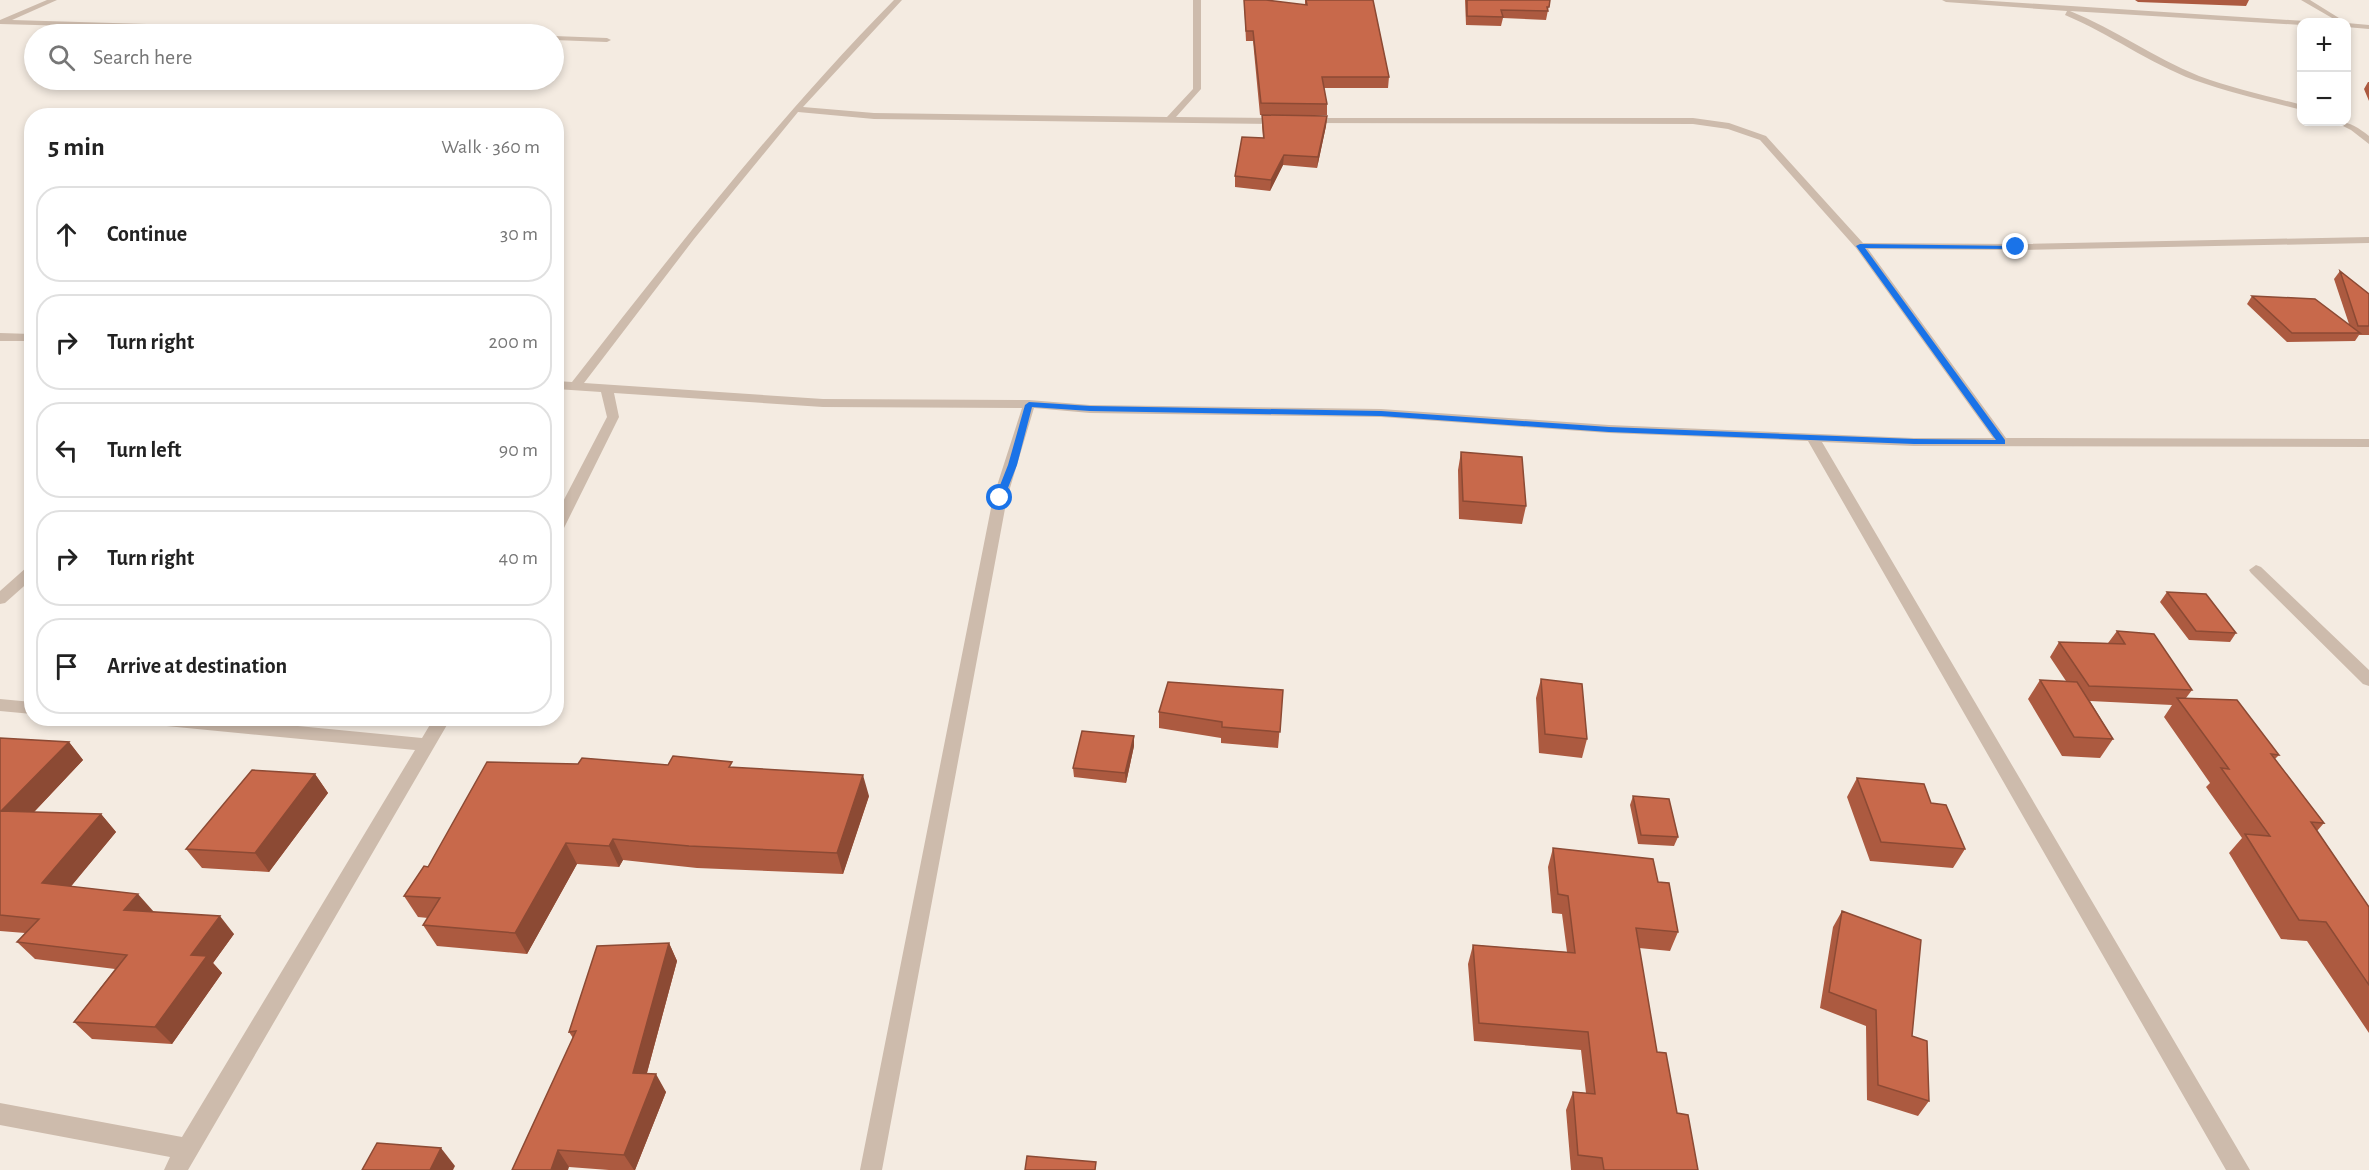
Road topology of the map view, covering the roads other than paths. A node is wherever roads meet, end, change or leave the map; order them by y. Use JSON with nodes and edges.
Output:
{"nodes":[{"id":1,"x":53,"y":0,"type":"edge"},
{"id":2,"x":898,"y":0,"type":"edge"},
{"id":3,"x":1197,"y":0,"type":"edge"},
{"id":4,"x":1947,"y":0,"type":"edge"},
{"id":5,"x":1961,"y":0,"type":"edge"},
{"id":6,"x":2305,"y":0,"type":"edge"},
{"id":7,"x":2093,"y":1,"type":"edge"},
{"id":8,"x":2057,"y":8,"type":"junction"},
{"id":9,"x":2089,"y":10,"type":"junction"},
{"id":10,"x":0,"y":16,"type":"edge"},
{"id":11,"x":16,"y":16,"type":"junction"},
{"id":12,"x":2336,"y":18,"type":"edge"},
{"id":13,"x":0,"y":22,"type":"edge"},
{"id":14,"x":2297,"y":23,"type":"edge"},
{"id":15,"x":70,"y":24,"type":"edge"},
{"id":16,"x":2351,"y":25,"type":"edge"},
{"id":17,"x":2369,"y":27,"type":"edge"},
{"id":18,"x":564,"y":38,"type":"edge"},
{"id":19,"x":607,"y":40,"type":"dead end"},
{"id":20,"x":2297,"y":107,"type":"edge"},
{"id":21,"x":795,"y":109,"type":"junction"},
{"id":22,"x":1169,"y":120,"type":"junction"},
{"id":23,"x":2349,"y":126,"type":"edge"},
{"id":24,"x":2369,"y":141,"type":"edge"},
{"id":25,"x":2369,"y":240,"type":"edge"},
{"id":26,"x":1860,"y":246,"type":"junction"},
{"id":27,"x":0,"y":337,"type":"edge"},
{"id":28,"x":24,"y":338,"type":"edge"},
{"id":29,"x":564,"y":386,"type":"edge"},
{"id":30,"x":574,"y":387,"type":"junction"},
{"id":31,"x":607,"y":390,"type":"junction"},
{"id":32,"x":1029,"y":405,"type":"junction"},
{"id":33,"x":1813,"y":438,"type":"junction"},
{"id":34,"x":2002,"y":442,"type":"junction"},
{"id":35,"x":2369,"y":442,"type":"edge"},
{"id":36,"x":564,"y":514,"type":"edge"},
{"id":37,"x":2256,"y":570,"type":"dead end"},
{"id":38,"x":24,"y":577,"type":"edge"},
{"id":39,"x":0,"y":599,"type":"edge"},
{"id":40,"x":2369,"y":680,"type":"edge"},
{"id":41,"x":0,"y":705,"type":"edge"},
{"id":42,"x":24,"y":707,"type":"edge"},
{"id":43,"x":230,"y":726,"type":"edge"},
{"id":44,"x":439,"y":726,"type":"edge"},
{"id":45,"x":428,"y":745,"type":"junction"},
{"id":46,"x":0,"y":1114,"type":"edge"},
{"id":47,"x":187,"y":1149,"type":"junction"},
{"id":48,"x":175,"y":1170,"type":"edge"},
{"id":49,"x":871,"y":1170,"type":"edge"},
{"id":50,"x":2239,"y":1170,"type":"edge"}],
"edges":[{"from":1,"to":11,"type":"street"},
{"from":2,"to":21,"type":"street"},
{"from":3,"to":22,"type":"street"},
{"from":4,"to":5,"type":"street"},
{"from":5,"to":8,"type":"street"},
{"from":6,"to":12,"type":"street"},
{"from":7,"to":9,"type":"street"},
{"from":8,"to":9,"type":"street"},
{"from":8,"to":20,"type":"street"},
{"from":9,"to":14,"type":"street"},
{"from":10,"to":11,"type":"street"},
{"from":11,"to":13,"type":"street"},
{"from":13,"to":15,"type":"street"},
{"from":16,"to":17,"type":"street"},
{"from":18,"to":19,"type":"street"},
{"from":21,"to":22,"type":"street"},
{"from":21,"to":30,"type":"street"},
{"from":22,"to":26,"type":"street"},
{"from":23,"to":24,"type":"street"},
{"from":25,"to":26,"type":"street"},
{"from":26,"to":34,"type":"street"},
{"from":27,"to":28,"type":"street"},
{"from":29,"to":30,"type":"street"},
{"from":30,"to":31,"type":"street"},
{"from":31,"to":32,"type":"street"},
{"from":31,"to":36,"type":"street"},
{"from":32,"to":33,"type":"street"},
{"from":32,"to":49,"type":"street"},
{"from":33,"to":34,"type":"street"},
{"from":33,"to":50,"type":"street"},
{"from":34,"to":35,"type":"street"},
{"from":37,"to":40,"type":"street"},
{"from":38,"to":39,"type":"street"},
{"from":41,"to":42,"type":"street"},
{"from":43,"to":45,"type":"street"},
{"from":44,"to":45,"type":"street"},
{"from":45,"to":47,"type":"street"},
{"from":46,"to":47,"type":"street"},
{"from":47,"to":48,"type":"street"}]}
